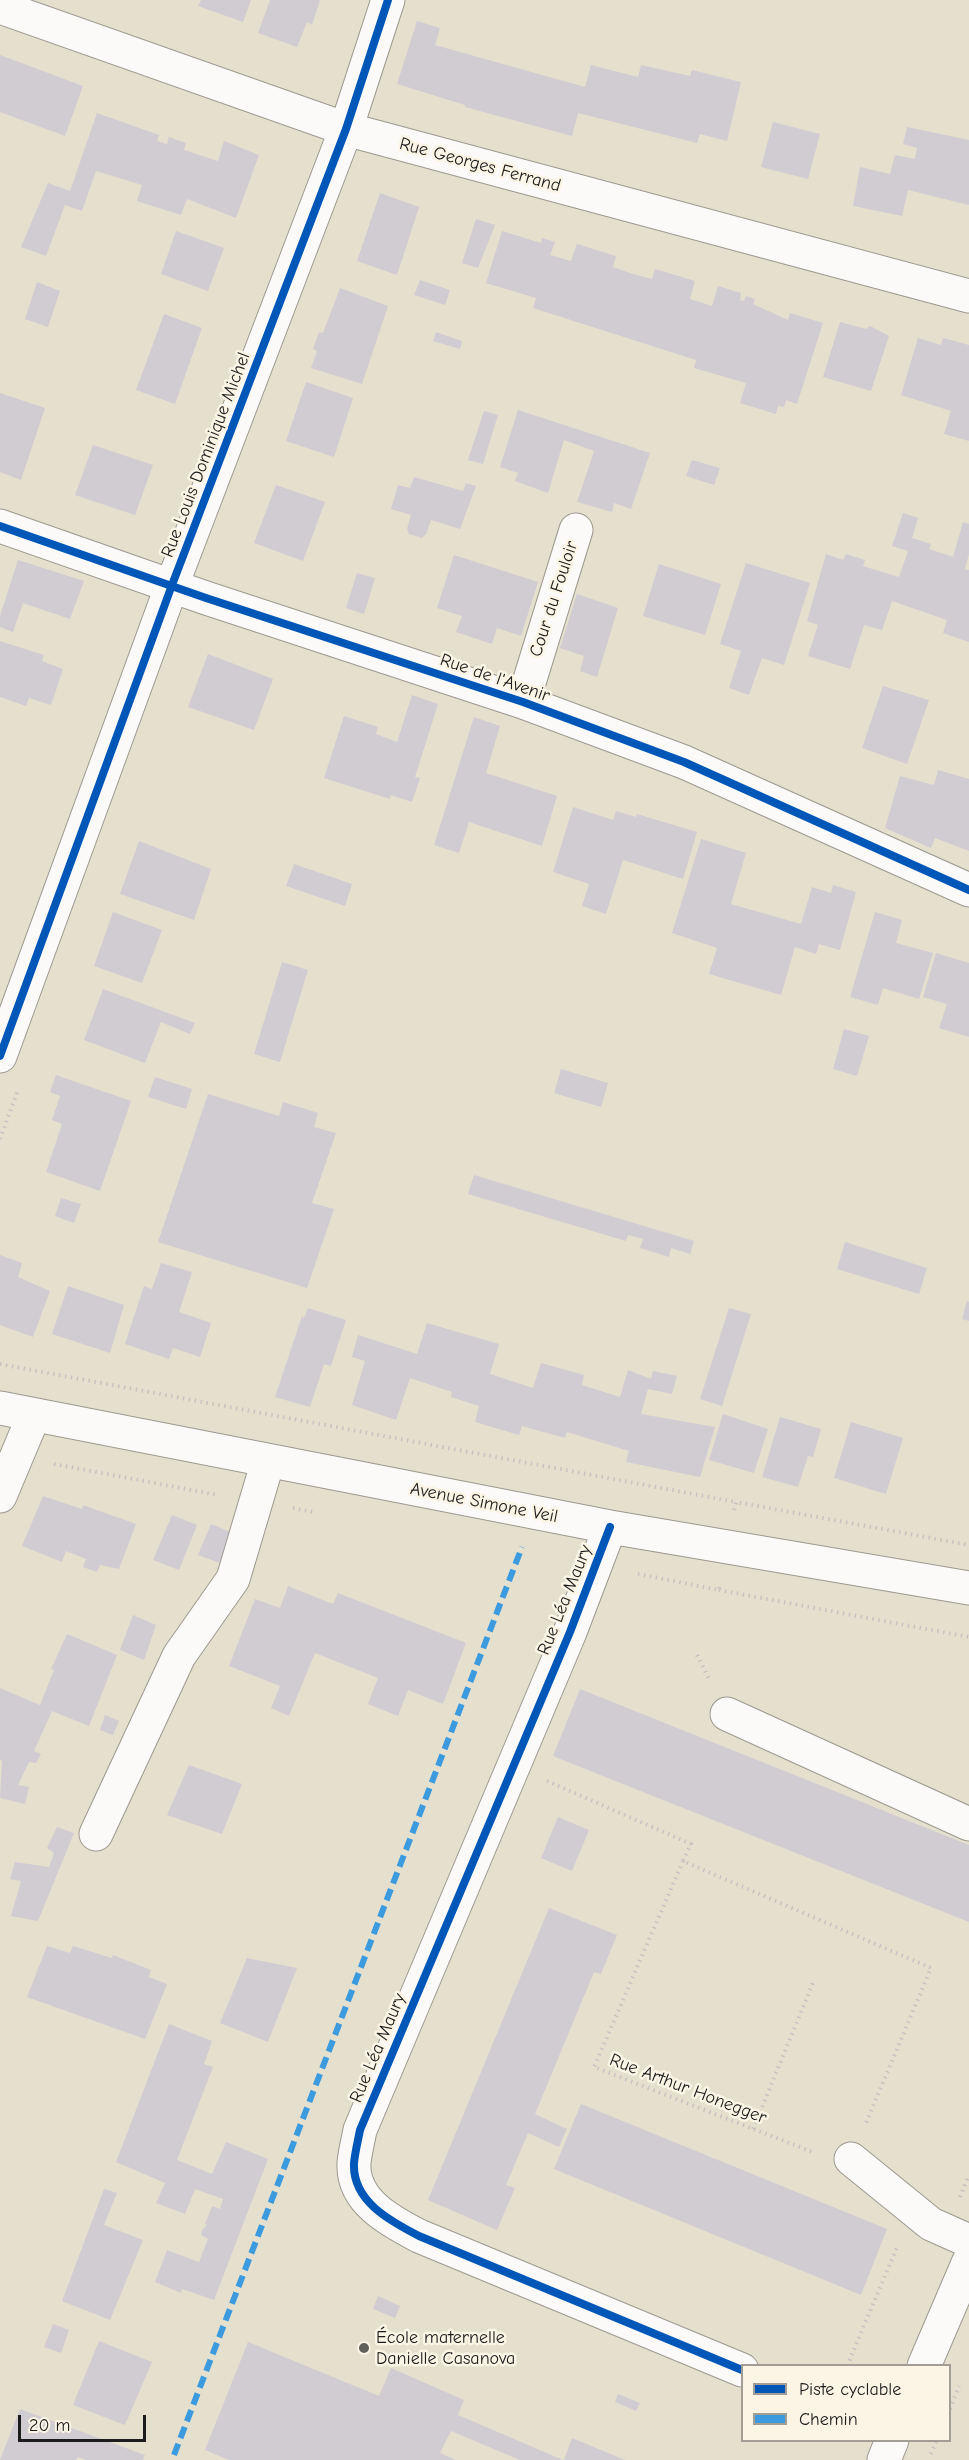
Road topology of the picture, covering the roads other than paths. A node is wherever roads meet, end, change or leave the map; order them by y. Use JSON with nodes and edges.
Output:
{"nodes":[{"id":1,"x":388,"y":0,"type":"edge"},
{"id":2,"x":0,"y":7,"type":"edge"},
{"id":3,"x":346,"y":129,"type":"junction"},
{"id":4,"x":969,"y":296,"type":"edge"},
{"id":5,"x":0,"y":526,"type":"edge"},
{"id":6,"x":576,"y":530,"type":"dead end"},
{"id":7,"x":172,"y":585,"type":"junction"},
{"id":8,"x":523,"y":702,"type":"junction"},
{"id":9,"x":969,"y":890,"type":"edge"},
{"id":10,"x":0,"y":1056,"type":"edge"},
{"id":11,"x":0,"y":1408,"type":"edge"},
{"id":12,"x":34,"y":1415,"type":"junction"},
{"id":13,"x":268,"y":1461,"type":"junction"},
{"id":14,"x":0,"y":1496,"type":"edge"},
{"id":15,"x":610,"y":1527,"type":"junction"},
{"id":16,"x":969,"y":1588,"type":"edge"},
{"id":17,"x":727,"y":1714,"type":"dead end"},
{"id":18,"x":969,"y":1824,"type":"edge"},
{"id":19,"x":96,"y":1834,"type":"dead end"},
{"id":20,"x":849,"y":2163,"type":"road end"},
{"id":21,"x":969,"y":2241,"type":"edge"},
{"id":22,"x":969,"y":2261,"type":"edge"},
{"id":23,"x":925,"y":2364,"type":"edge"},
{"id":24,"x":741,"y":2370,"type":"edge"},
{"id":25,"x":891,"y":2442,"type":"edge"},
{"id":26,"x":884,"y":2460,"type":"edge"}],
"edges":[{"from":1,"to":3,"type":"street","name":"Rue Louis Dominique Michel"},
{"from":2,"to":3,"type":"street","name":"Rue Georges Ferrand"},
{"from":3,"to":4,"type":"street","name":"Rue Georges Ferrand"},
{"from":3,"to":7,"type":"street","name":"Rue Louis Dominique Michel"},
{"from":5,"to":7,"type":"street","name":"Rue de l'Avenir"},
{"from":6,"to":8,"type":"street","name":"Cour du Fouloir"},
{"from":7,"to":8,"type":"street","name":"Rue de l'Avenir"},
{"from":7,"to":10,"type":"street","name":"Rue Louis Dominique Michel"},
{"from":8,"to":9,"type":"street","name":"Rue de l'Avenir"},
{"from":11,"to":12,"type":"street","name":"Avenue Simone Veil"},
{"from":12,"to":13,"type":"street","name":"Avenue Simone Veil"},
{"from":12,"to":14,"type":"street"},
{"from":13,"to":15,"type":"street","name":"Avenue Simone Veil"},
{"from":13,"to":19,"type":"street"},
{"from":15,"to":16,"type":"street","name":"Avenue Simone Veil"},
{"from":15,"to":24,"type":"street","name":"Rue Léa Maury"},
{"from":17,"to":18,"type":"street"},
{"from":20,"to":21,"type":"street"},
{"from":22,"to":23,"type":"street"},
{"from":25,"to":26,"type":"street"}]}
